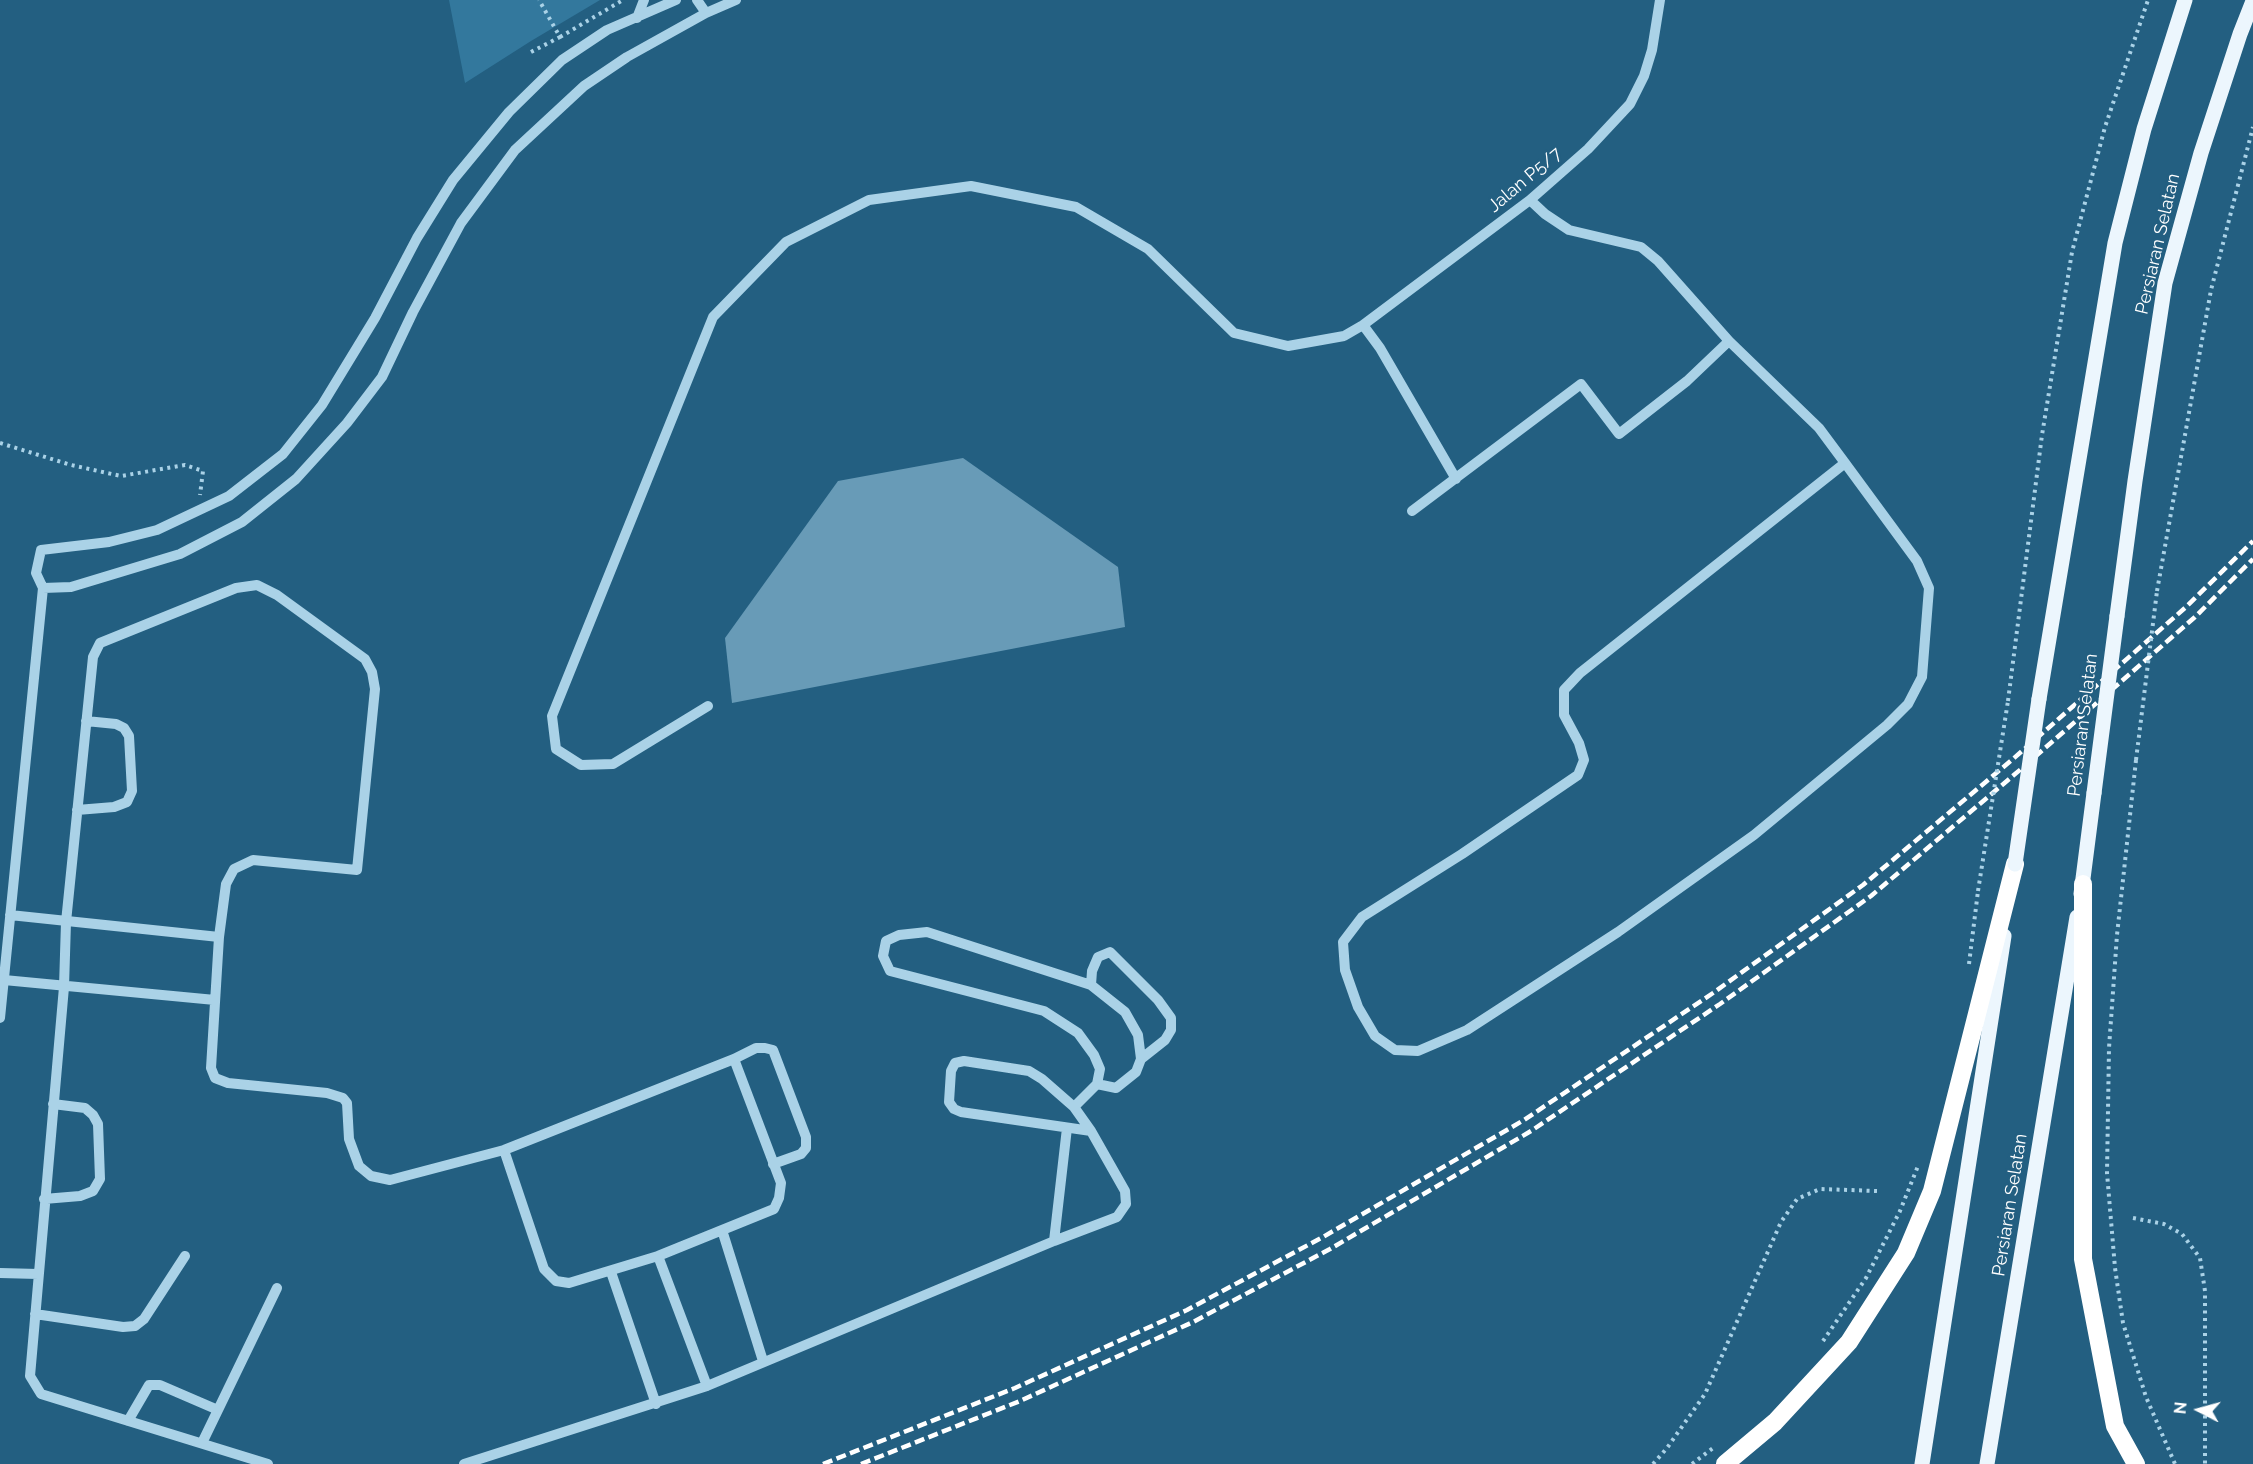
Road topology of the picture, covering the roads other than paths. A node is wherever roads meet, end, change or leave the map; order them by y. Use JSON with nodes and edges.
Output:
{"nodes":[{"id":1,"x":644,"y":0,"type":"edge"},
{"id":2,"x":676,"y":0,"type":"edge"},
{"id":3,"x":698,"y":0,"type":"edge"},
{"id":4,"x":736,"y":0,"type":"edge"},
{"id":5,"x":1660,"y":0,"type":"edge"},
{"id":6,"x":2185,"y":0,"type":"edge"},
{"id":7,"x":2253,"y":1,"type":"edge"},
{"id":8,"x":706,"y":13,"type":"junction"},
{"id":9,"x":637,"y":18,"type":"junction"},
{"id":10,"x":1530,"y":200,"type":"junction"},
{"id":11,"x":1363,"y":325,"type":"junction"},
{"id":12,"x":1730,"y":341,"type":"junction"},
{"id":13,"x":1845,"y":463,"type":"junction"},
{"id":14,"x":1456,"y":479,"type":"junction"},
{"id":15,"x":1412,"y":511,"type":"dead end"},
{"id":16,"x":43,"y":588,"type":"junction"},
{"id":17,"x":708,"y":706,"type":"dead end"},
{"id":18,"x":86,"y":721,"type":"junction"},
{"id":19,"x":77,"y":810,"type":"junction"},
{"id":20,"x":2015,"y":864,"type":"junction"},
{"id":21,"x":2083,"y":884,"type":"junction"},
{"id":22,"x":10,"y":915,"type":"junction"},
{"id":23,"x":66,"y":922,"type":"junction"},
{"id":24,"x":219,"y":937,"type":"junction"},
{"id":25,"x":4,"y":980,"type":"junction"},
{"id":26,"x":1091,"y":985,"type":"junction"},
{"id":27,"x":63,"y":987,"type":"junction"},
{"id":28,"x":215,"y":1000,"type":"junction"},
{"id":29,"x":0,"y":1018,"type":"edge"},
{"id":30,"x":735,"y":1059,"type":"junction"},
{"id":31,"x":1141,"y":1059,"type":"junction"},
{"id":32,"x":1097,"y":1084,"type":"junction"},
{"id":33,"x":53,"y":1104,"type":"junction"},
{"id":34,"x":1074,"y":1107,"type":"junction"},
{"id":35,"x":1067,"y":1128,"type":"junction"},
{"id":36,"x":1091,"y":1131,"type":"junction"},
{"id":37,"x":504,"y":1150,"type":"junction"},
{"id":38,"x":774,"y":1164,"type":"junction"},
{"id":39,"x":44,"y":1199,"type":"junction"},
{"id":40,"x":722,"y":1230,"type":"junction"},
{"id":41,"x":1054,"y":1240,"type":"junction"},
{"id":42,"x":184,"y":1256,"type":"dead end"},
{"id":43,"x":658,"y":1256,"type":"junction"},
{"id":44,"x":611,"y":1272,"type":"junction"},
{"id":45,"x":0,"y":1273,"type":"edge"},
{"id":46,"x":38,"y":1275,"type":"junction"},
{"id":47,"x":277,"y":1288,"type":"dead end"},
{"id":48,"x":35,"y":1314,"type":"junction"},
{"id":49,"x":763,"y":1361,"type":"junction"},
{"id":50,"x":707,"y":1386,"type":"junction"},
{"id":51,"x":656,"y":1404,"type":"junction"},
{"id":52,"x":218,"y":1410,"type":"junction"},
{"id":53,"x":128,"y":1421,"type":"junction"},
{"id":54,"x":202,"y":1443,"type":"junction"},
{"id":55,"x":268,"y":1464,"type":"edge"},
{"id":56,"x":464,"y":1464,"type":"edge"},
{"id":57,"x":1725,"y":1464,"type":"edge"},
{"id":58,"x":1922,"y":1464,"type":"edge"},
{"id":59,"x":1987,"y":1464,"type":"edge"},
{"id":60,"x":2136,"y":1464,"type":"edge"}],
"edges":[{"from":1,"to":9,"type":"street"},
{"from":2,"to":9,"type":"street"},
{"from":3,"to":8,"type":"street"},
{"from":4,"to":8,"type":"street"},
{"from":5,"to":10,"type":"street","name":"Jalan P5/7"},
{"from":6,"to":20,"type":"main road","bridge":true},
{"from":7,"to":21,"type":"main road","name":"Persiaran Selatan","bridge":true},
{"from":8,"to":16,"type":"street"},
{"from":9,"to":16,"type":"street"},
{"from":10,"to":11,"type":"street","name":"Jalan P5/7"},
{"from":10,"to":12,"type":"street"},
{"from":11,"to":14,"type":"street"},
{"from":11,"to":17,"type":"street","name":"Jalan P5/7"},
{"from":12,"to":13,"type":"street"},
{"from":12,"to":14,"type":"street"},
{"from":13,"to":13,"type":"street"},
{"from":14,"to":15,"type":"street"},
{"from":16,"to":22,"type":"street"},
{"from":18,"to":19,"type":"street"},
{"from":18,"to":19,"type":"street"},
{"from":18,"to":24,"type":"street"},
{"from":19,"to":23,"type":"street"},
{"from":20,"to":57,"type":"highway"},
{"from":20,"to":58,"type":"main road"},
{"from":21,"to":59,"type":"main road","name":"Persiaran Selatan"},
{"from":21,"to":60,"type":"highway"},
{"from":22,"to":23,"type":"street"},
{"from":22,"to":25,"type":"street"},
{"from":23,"to":24,"type":"street"},
{"from":23,"to":27,"type":"street"},
{"from":24,"to":28,"type":"street"},
{"from":25,"to":27,"type":"street"},
{"from":25,"to":29,"type":"street"},
{"from":26,"to":31,"type":"street"},
{"from":26,"to":31,"type":"street"},
{"from":26,"to":32,"type":"street"},
{"from":27,"to":28,"type":"street"},
{"from":27,"to":33,"type":"street"},
{"from":28,"to":37,"type":"street"},
{"from":30,"to":37,"type":"street"},
{"from":30,"to":38,"type":"street"},
{"from":30,"to":38,"type":"street"},
{"from":31,"to":32,"type":"street"},
{"from":32,"to":34,"type":"street"},
{"from":33,"to":39,"type":"street"},
{"from":33,"to":39,"type":"street"},
{"from":34,"to":35,"type":"street"},
{"from":34,"to":36,"type":"street"},
{"from":35,"to":36,"type":"street"},
{"from":35,"to":41,"type":"street"},
{"from":36,"to":41,"type":"street"},
{"from":37,"to":44,"type":"street"},
{"from":38,"to":40,"type":"street"},
{"from":39,"to":46,"type":"street"},
{"from":40,"to":43,"type":"street"},
{"from":40,"to":49,"type":"street"},
{"from":41,"to":49,"type":"street"},
{"from":42,"to":48,"type":"street"},
{"from":43,"to":44,"type":"street"},
{"from":43,"to":50,"type":"street"},
{"from":44,"to":51,"type":"street"},
{"from":45,"to":46,"type":"street"},
{"from":46,"to":48,"type":"street"},
{"from":47,"to":52,"type":"street"},
{"from":48,"to":53,"type":"street"},
{"from":49,"to":50,"type":"street"},
{"from":50,"to":51,"type":"street"},
{"from":51,"to":56,"type":"street"},
{"from":52,"to":53,"type":"street"},
{"from":52,"to":54,"type":"street"},
{"from":53,"to":54,"type":"street"},
{"from":54,"to":55,"type":"street"}]}
